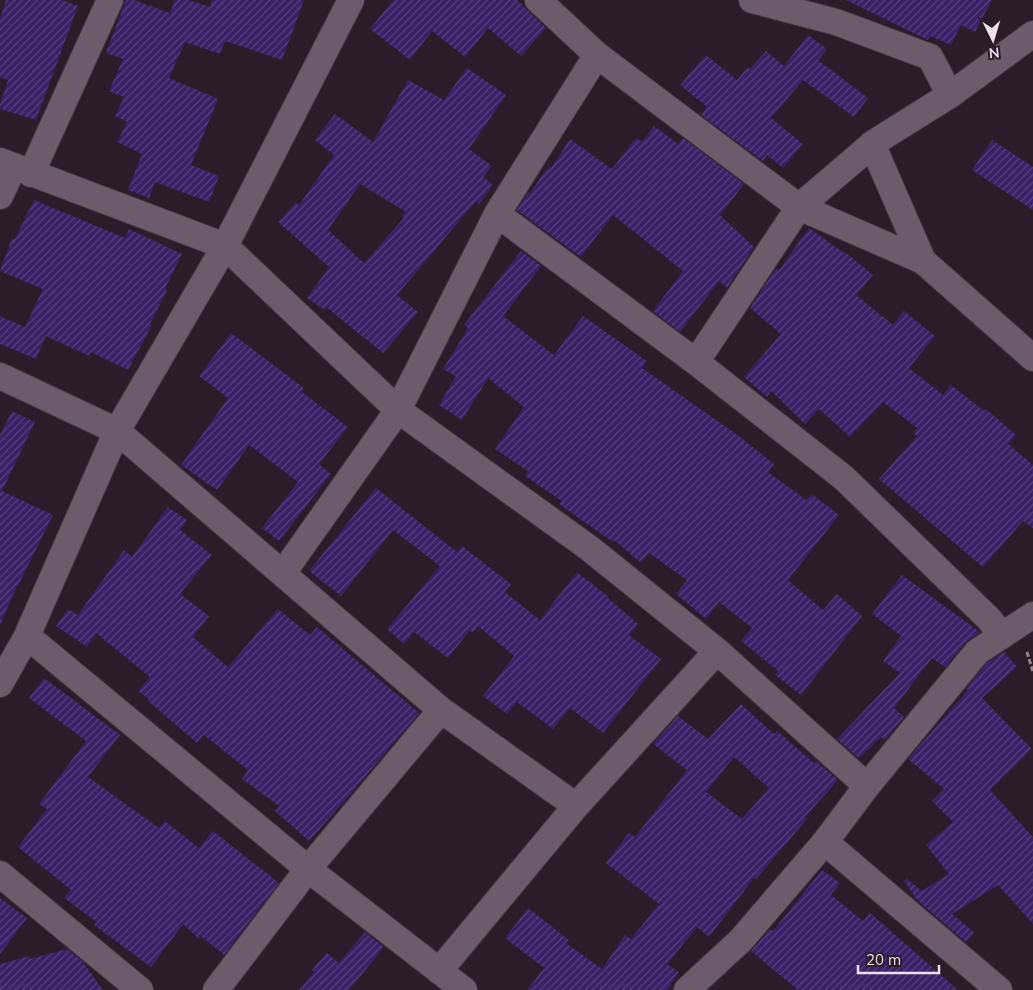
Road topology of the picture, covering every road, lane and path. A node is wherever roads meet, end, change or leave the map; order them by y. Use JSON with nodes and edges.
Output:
{"nodes":[{"id":1,"x":351,"y":0,"type":"edge"},
{"id":2,"x":538,"y":0,"type":"edge"},
{"id":3,"x":752,"y":0,"type":"edge"},
{"id":4,"x":107,"y":1,"type":"edge"},
{"id":5,"x":1033,"y":34,"type":"edge"},
{"id":6,"x":597,"y":55,"type":"junction"},
{"id":7,"x":950,"y":94,"type":"junction"},
{"id":8,"x":872,"y":144,"type":"junction"},
{"id":9,"x":15,"y":167,"type":"edge"},
{"id":10,"x":0,"y":196,"type":"edge"},
{"id":11,"x":799,"y":207,"type":"junction"},
{"id":12,"x":497,"y":214,"type":"junction"},
{"id":13,"x":225,"y":246,"type":"junction"},
{"id":14,"x":924,"y":261,"type":"junction"},
{"id":15,"x":1033,"y":358,"type":"edge"},
{"id":16,"x":696,"y":362,"type":"junction"},
{"id":17,"x":0,"y":376,"type":"edge"},
{"id":18,"x":398,"y":410,"type":"junction"},
{"id":19,"x":117,"y":431,"type":"junction"},
{"id":20,"x":283,"y":573,"type":"junction"},
{"id":21,"x":1033,"y":615,"type":"edge"},
{"id":22,"x":27,"y":636,"type":"junction"},
{"id":23,"x":1002,"y":636,"type":"junction"},
{"id":24,"x":717,"y":651,"type":"junction"},
{"id":25,"x":0,"y":684,"type":"edge"},
{"id":26,"x":441,"y":710,"type":"junction"},
{"id":27,"x":867,"y":786,"type":"junction"},
{"id":28,"x":576,"y":806,"type":"junction"},
{"id":29,"x":825,"y":842,"type":"junction"},
{"id":30,"x":308,"y":869,"type":"junction"},
{"id":31,"x":0,"y":874,"type":"edge"},
{"id":32,"x":439,"y":972,"type":"junction"},
{"id":33,"x":140,"y":990,"type":"edge"},
{"id":34,"x":216,"y":990,"type":"edge"},
{"id":35,"x":464,"y":990,"type":"edge"},
{"id":36,"x":687,"y":990,"type":"edge"},
{"id":37,"x":999,"y":990,"type":"edge"}],
"edges":[{"from":1,"to":13,"type":"street"},
{"from":2,"to":6,"type":"street"},
{"from":3,"to":7,"type":"street"},
{"from":4,"to":9,"type":"street"},
{"from":5,"to":7,"type":"street"},
{"from":6,"to":11,"type":"street"},
{"from":6,"to":12,"type":"street"},
{"from":7,"to":8,"type":"street"},
{"from":8,"to":11,"type":"street"},
{"from":8,"to":14,"type":"street"},
{"from":9,"to":10,"type":"street"},
{"from":9,"to":13,"type":"street"},
{"from":11,"to":14,"type":"street"},
{"from":11,"to":16,"type":"street"},
{"from":12,"to":16,"type":"street"},
{"from":12,"to":18,"type":"street"},
{"from":13,"to":18,"type":"street"},
{"from":13,"to":19,"type":"street"},
{"from":14,"to":15,"type":"street"},
{"from":16,"to":23,"type":"street"},
{"from":17,"to":19,"type":"street"},
{"from":18,"to":20,"type":"street"},
{"from":18,"to":24,"type":"street"},
{"from":19,"to":20,"type":"street"},
{"from":19,"to":22,"type":"street"},
{"from":20,"to":26,"type":"street"},
{"from":21,"to":23,"type":"street"},
{"from":22,"to":25,"type":"street"},
{"from":22,"to":30,"type":"street"},
{"from":23,"to":27,"type":"street"},
{"from":24,"to":27,"type":"street"},
{"from":24,"to":28,"type":"street"},
{"from":26,"to":28,"type":"street"},
{"from":26,"to":30,"type":"street"},
{"from":27,"to":29,"type":"street"},
{"from":28,"to":32,"type":"street"},
{"from":29,"to":36,"type":"street"},
{"from":29,"to":37,"type":"street"},
{"from":30,"to":32,"type":"street"},
{"from":30,"to":34,"type":"street"},
{"from":31,"to":33,"type":"street"},
{"from":32,"to":35,"type":"street"}]}
